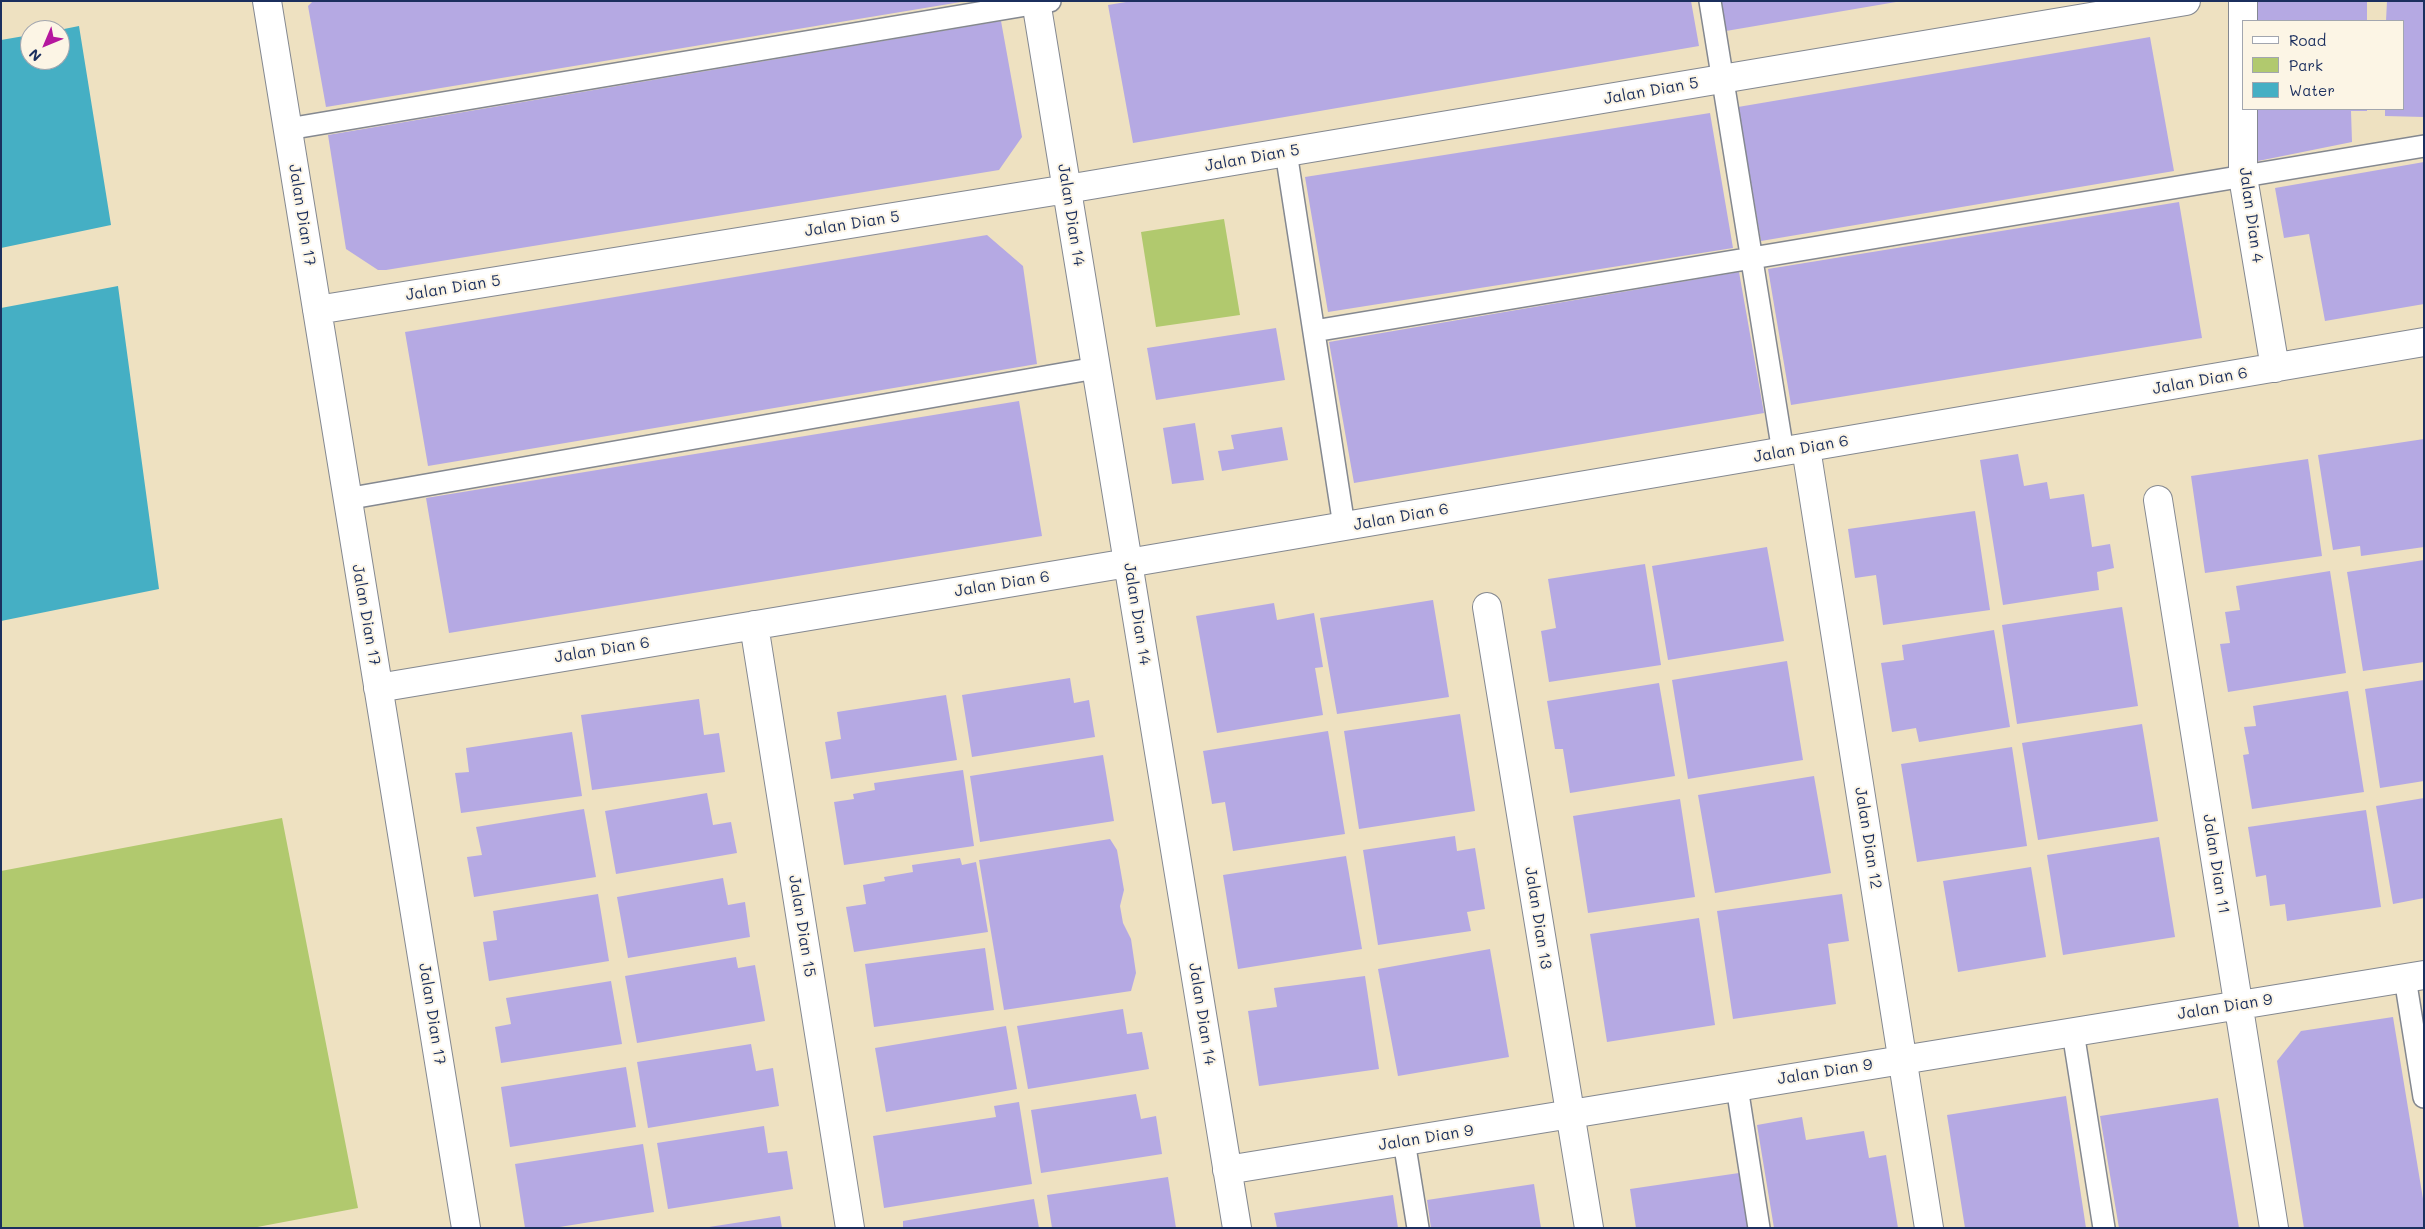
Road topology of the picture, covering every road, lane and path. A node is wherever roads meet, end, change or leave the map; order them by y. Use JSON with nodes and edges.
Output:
{"nodes":[{"id":1,"x":267,"y":1,"type":"edge"},
{"id":2,"x":1710,"y":1,"type":"edge"},
{"id":3,"x":2186,"y":1,"type":"edge"},
{"id":4,"x":2243,"y":1,"type":"edge"},
{"id":5,"x":1041,"y":2,"type":"edge"},
{"id":6,"x":2243,"y":20,"type":"edge"},
{"id":7,"x":1722,"y":79,"type":"junction"},
{"id":8,"x":2243,"y":110,"type":"edge"},
{"id":9,"x":288,"y":129,"type":"junction"},
{"id":10,"x":2424,"y":146,"type":"edge"},
{"id":11,"x":1286,"y":152,"type":"junction"},
{"id":12,"x":2243,"y":177,"type":"junction"},
{"id":13,"x":1067,"y":189,"type":"junction"},
{"id":14,"x":1752,"y":258,"type":"junction"},
{"id":15,"x":317,"y":310,"type":"junction"},
{"id":16,"x":1314,"y":331,"type":"junction"},
{"id":17,"x":2424,"y":342,"type":"edge"},
{"id":18,"x":1096,"y":368,"type":"junction"},
{"id":19,"x":2275,"y":368,"type":"junction"},
{"id":20,"x":1795,"y":450,"type":"junction"},
{"id":21,"x":346,"y":499,"type":"junction"},
{"id":22,"x":2158,"y":500,"type":"dead end"},
{"id":23,"x":1344,"y":526,"type":"junction"},
{"id":24,"x":1128,"y":563,"type":"junction"},
{"id":25,"x":1486,"y":607,"type":"dead end"},
{"id":26,"x":754,"y":625,"type":"junction"},
{"id":27,"x":378,"y":688,"type":"junction"},
{"id":28,"x":2414,"y":977,"type":"edge"},
{"id":29,"x":2238,"y":1005,"type":"junction"},
{"id":30,"x":2073,"y":1032,"type":"junction"},
{"id":31,"x":1903,"y":1060,"type":"junction"},
{"id":32,"x":1737,"y":1087,"type":"junction"},
{"id":33,"x":2424,"y":1097,"type":"edge"},
{"id":34,"x":1571,"y":1114,"type":"junction"},
{"id":35,"x":1404,"y":1141,"type":"junction"},
{"id":36,"x":1227,"y":1170,"type":"junction"},
{"id":37,"x":466,"y":1228,"type":"edge"},
{"id":38,"x":850,"y":1228,"type":"edge"},
{"id":39,"x":1237,"y":1228,"type":"edge"},
{"id":40,"x":1418,"y":1228,"type":"edge"},
{"id":41,"x":1590,"y":1228,"type":"edge"},
{"id":42,"x":1759,"y":1228,"type":"edge"},
{"id":43,"x":1929,"y":1228,"type":"edge"},
{"id":44,"x":2104,"y":1228,"type":"edge"},
{"id":45,"x":2274,"y":1228,"type":"edge"}],
"edges":[{"from":1,"to":9,"type":"street","name":"Jalan Dian 17"},
{"from":2,"to":7,"type":"lane"},
{"from":3,"to":7,"type":"street","name":"Jalan Dian 5"},
{"from":4,"to":6,"type":"street","name":"Jalan Dian 4"},
{"from":5,"to":9,"type":"lane"},
{"from":5,"to":13,"type":"street","name":"Jalan Dian 14"},
{"from":7,"to":11,"type":"street","name":"Jalan Dian 5"},
{"from":7,"to":14,"type":"lane"},
{"from":8,"to":12,"type":"street","name":"Jalan Dian 4"},
{"from":9,"to":15,"type":"street","name":"Jalan Dian 17"},
{"from":10,"to":12,"type":"lane"},
{"from":11,"to":13,"type":"street","name":"Jalan Dian 5"},
{"from":11,"to":16,"type":"lane"},
{"from":12,"to":14,"type":"lane"},
{"from":12,"to":19,"type":"street","name":"Jalan Dian 4"},
{"from":13,"to":15,"type":"street","name":"Jalan Dian 5"},
{"from":13,"to":18,"type":"street","name":"Jalan Dian 14"},
{"from":14,"to":16,"type":"lane"},
{"from":14,"to":20,"type":"lane"},
{"from":15,"to":21,"type":"street","name":"Jalan Dian 17"},
{"from":16,"to":23,"type":"lane"},
{"from":17,"to":19,"type":"street","name":"Jalan Dian 6"},
{"from":18,"to":21,"type":"lane"},
{"from":18,"to":24,"type":"street","name":"Jalan Dian 14"},
{"from":19,"to":20,"type":"street","name":"Jalan Dian 6"},
{"from":20,"to":23,"type":"street","name":"Jalan Dian 6"},
{"from":20,"to":31,"type":"street","name":"Jalan Dian 12"},
{"from":21,"to":27,"type":"street","name":"Jalan Dian 17"},
{"from":22,"to":29,"type":"street","name":"Jalan Dian 11"},
{"from":23,"to":24,"type":"street","name":"Jalan Dian 6"},
{"from":24,"to":26,"type":"street","name":"Jalan Dian 6"},
{"from":24,"to":36,"type":"street","name":"Jalan Dian 14"},
{"from":25,"to":34,"type":"street","name":"Jalan Dian 13"},
{"from":26,"to":27,"type":"street","name":"Jalan Dian 6"},
{"from":26,"to":38,"type":"street","name":"Jalan Dian 15"},
{"from":27,"to":37,"type":"street","name":"Jalan Dian 17"},
{"from":28,"to":29,"type":"street","name":"Jalan Dian 9"},
{"from":28,"to":33,"type":"lane"},
{"from":29,"to":30,"type":"street","name":"Jalan Dian 9"},
{"from":29,"to":45,"type":"street","name":"Jalan Dian 11"},
{"from":30,"to":31,"type":"street","name":"Jalan Dian 9"},
{"from":30,"to":44,"type":"lane"},
{"from":31,"to":32,"type":"street","name":"Jalan Dian 9"},
{"from":31,"to":43,"type":"street","name":"Jalan Dian 12"},
{"from":32,"to":34,"type":"street","name":"Jalan Dian 9"},
{"from":32,"to":42,"type":"lane"},
{"from":34,"to":35,"type":"street","name":"Jalan Dian 9"},
{"from":34,"to":41,"type":"street","name":"Jalan Dian 13"},
{"from":35,"to":36,"type":"street","name":"Jalan Dian 9"},
{"from":35,"to":40,"type":"lane"},
{"from":36,"to":39,"type":"street","name":"Jalan Dian 14"}]}
